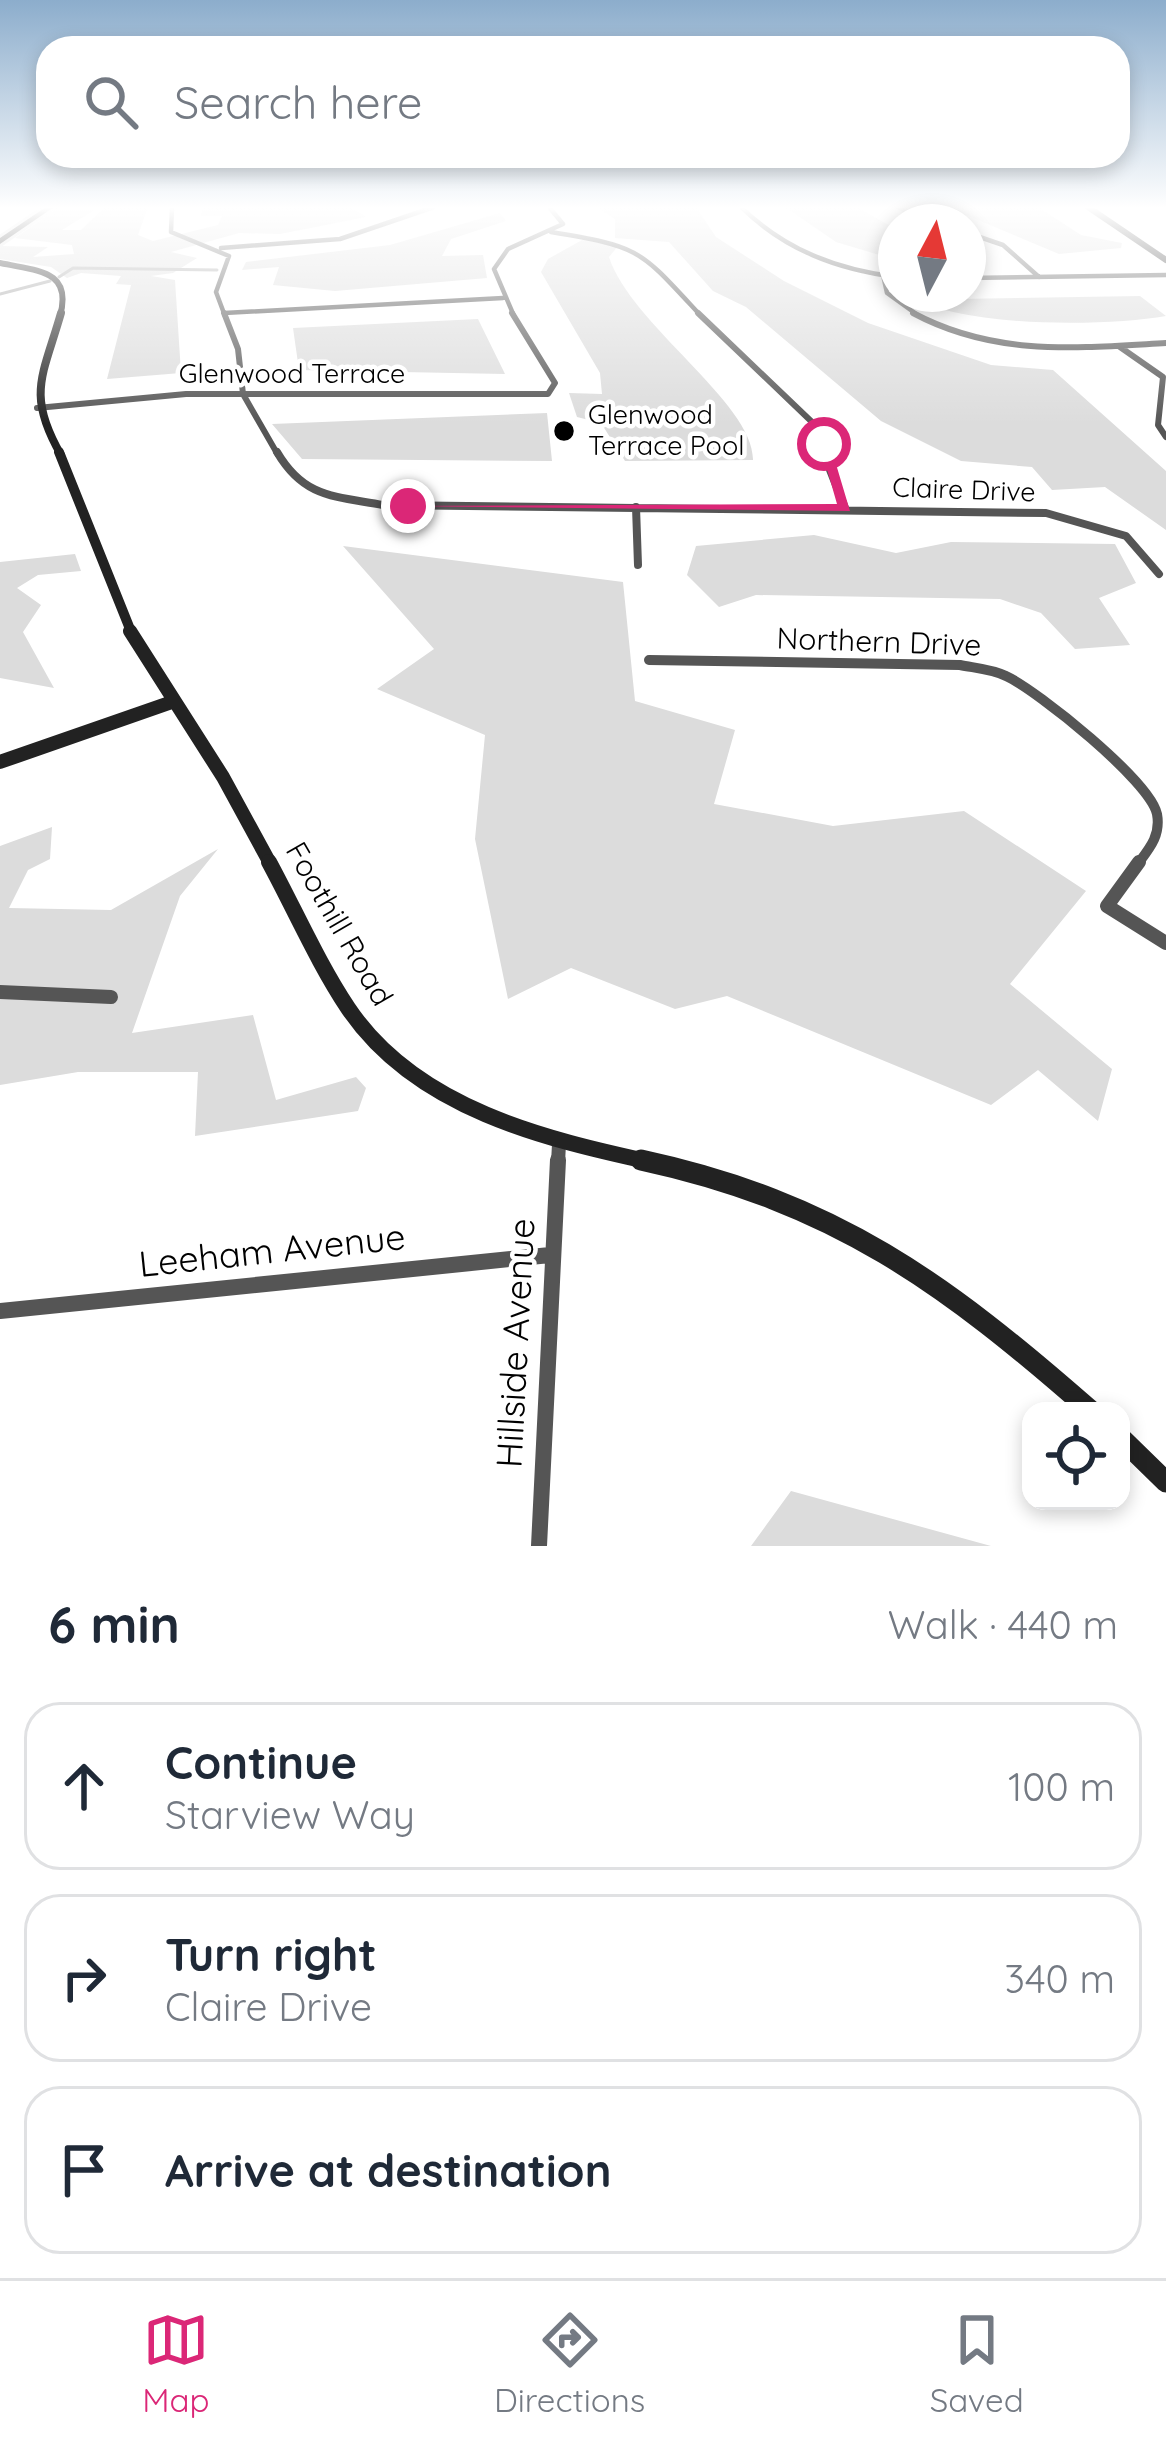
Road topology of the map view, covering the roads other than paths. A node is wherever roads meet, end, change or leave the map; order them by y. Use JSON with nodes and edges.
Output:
{"nodes":[{"id":1,"x":54,"y":279,"type":"edge"},
{"id":2,"x":221,"y":279,"type":"edge"},
{"id":3,"x":497,"y":279,"type":"edge"},
{"id":4,"x":668,"y":279,"type":"edge"},
{"id":5,"x":503,"y":298,"type":"junction"},
{"id":6,"x":915,"y":312,"type":"edge"},
{"id":7,"x":224,"y":313,"type":"junction"},
{"id":8,"x":1166,"y":344,"type":"edge"},
{"id":9,"x":1119,"y":346,"type":"junction"},
{"id":10,"x":243,"y":394,"type":"junction"},
{"id":11,"x":37,"y":408,"type":"junction"},
{"id":12,"x":1166,"y":437,"type":"edge"},
{"id":13,"x":636,"y":507,"type":"junction"},
{"id":14,"x":845,"y":508,"type":"junction"},
{"id":15,"x":638,"y":565,"type":"dead end"},
{"id":16,"x":1160,"y":574,"type":"dead end"},
{"id":17,"x":649,"y":660,"type":"dead end"},
{"id":18,"x":172,"y":702,"type":"junction"},
{"id":19,"x":0,"y":761,"type":"edge"},
{"id":20,"x":1166,"y":943,"type":"edge"},
{"id":21,"x":0,"y":992,"type":"edge"},
{"id":22,"x":111,"y":998,"type":"dead end"},
{"id":23,"x":559,"y":1144,"type":"junction"},
{"id":24,"x":550,"y":1255,"type":"junction"},
{"id":25,"x":0,"y":1311,"type":"edge"},
{"id":26,"x":1079,"y":1402,"type":"edge"},
{"id":27,"x":1130,"y":1447,"type":"edge"},
{"id":28,"x":1166,"y":1482,"type":"edge"},
{"id":29,"x":539,"y":1546,"type":"edge"}],
"edges":[{"from":1,"to":11,"type":"street"},
{"from":2,"to":7,"type":"street","name":"Claire Drive"},
{"from":3,"to":5,"type":"street"},
{"from":4,"to":14,"type":"street"},
{"from":5,"to":7,"type":"street"},
{"from":5,"to":10,"type":"street","name":"Glenwood Terrace"},
{"from":6,"to":9,"type":"street"},
{"from":7,"to":10,"type":"street","name":"Claire Drive"},
{"from":8,"to":9,"type":"street"},
{"from":9,"to":12,"type":"street"},
{"from":10,"to":11,"type":"street","name":"Glenwood Terrace"},
{"from":10,"to":13,"type":"street","name":"Claire Drive"},
{"from":11,"to":18,"type":"street","name":"Foothill Road"},
{"from":13,"to":14,"type":"street","name":"Claire Drive"},
{"from":13,"to":15,"type":"street"},
{"from":14,"to":16,"type":"street","name":"Claire Drive"},
{"from":17,"to":20,"type":"street","name":"Northern Drive"},
{"from":18,"to":19,"type":"street"},
{"from":18,"to":23,"type":"street","name":"Foothill Road"},
{"from":21,"to":22,"type":"street"},
{"from":23,"to":24,"type":"street","name":"Hillside Avenue"},
{"from":23,"to":26,"type":"street","name":"Foothill Road"},
{"from":24,"to":25,"type":"street","name":"Leeham Avenue"},
{"from":24,"to":29,"type":"street","name":"Hillside Avenue"},
{"from":27,"to":28,"type":"street"}]}
